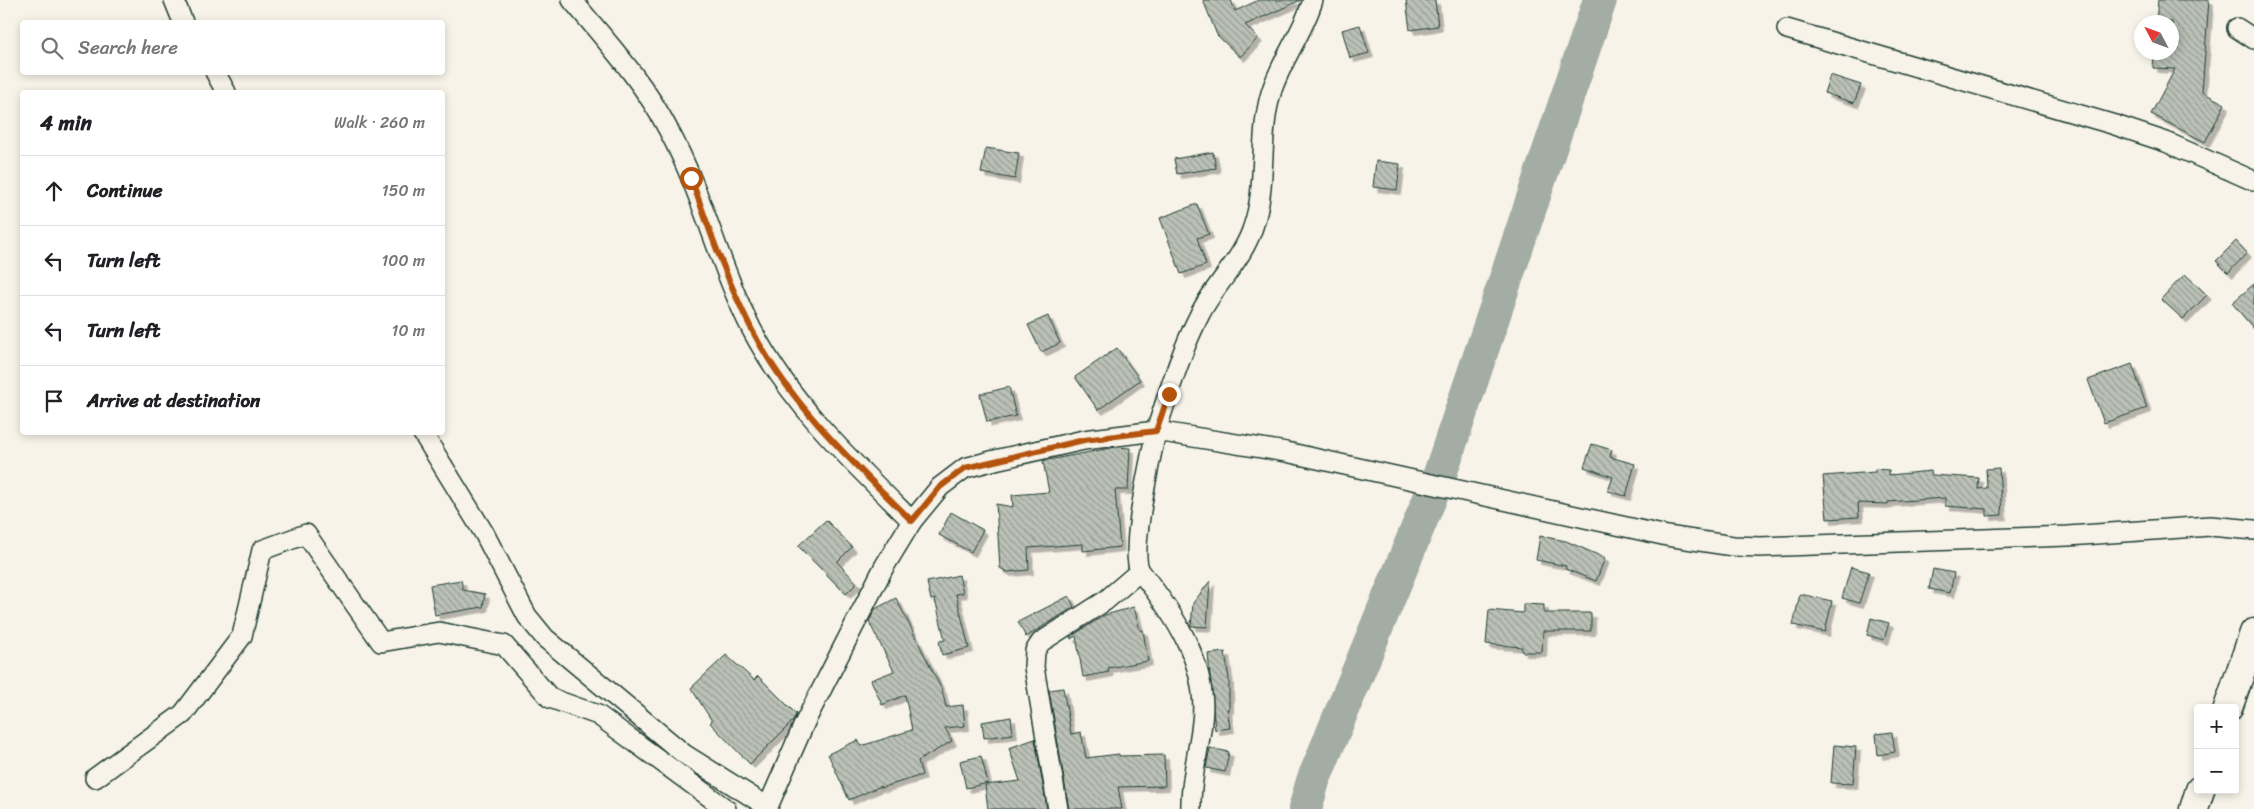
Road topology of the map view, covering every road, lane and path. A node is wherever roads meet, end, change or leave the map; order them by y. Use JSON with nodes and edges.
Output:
{"nodes":[{"id":1,"x":174,"y":0,"type":"edge"},
{"id":2,"x":572,"y":0,"type":"edge"},
{"id":3,"x":1313,"y":0,"type":"edge"},
{"id":4,"x":182,"y":20,"type":"edge"},
{"id":5,"x":2237,"y":28,"type":"dead end"},
{"id":6,"x":1787,"y":29,"type":"dead end"},
{"id":7,"x":2254,"y":39,"type":"edge"},
{"id":8,"x":216,"y":75,"type":"edge"},
{"id":9,"x":225,"y":90,"type":"edge"},
{"id":10,"x":2254,"y":181,"type":"edge"},
{"id":11,"x":1156,"y":431,"type":"junction"},
{"id":12,"x":424,"y":435,"type":"edge"},
{"id":13,"x":912,"y":521,"type":"junction"},
{"id":14,"x":2254,"y":530,"type":"edge"},
{"id":15,"x":1140,"y":571,"type":"junction"},
{"id":16,"x":2254,"y":633,"type":"edge"},
{"id":17,"x":2229,"y":704,"type":"edge"},
{"id":18,"x":95,"y":778,"type":"dead end"},
{"id":19,"x":2199,"y":794,"type":"edge"},
{"id":20,"x":768,"y":808,"type":"edge"},
{"id":21,"x":726,"y":809,"type":"edge"},
{"id":22,"x":1058,"y":809,"type":"edge"},
{"id":23,"x":1191,"y":809,"type":"edge"},
{"id":24,"x":2194,"y":809,"type":"edge"}],
"edges":[{"from":1,"to":4,"type":"street"},
{"from":2,"to":13,"type":"street"},
{"from":3,"to":11,"type":"street"},
{"from":5,"to":7,"type":"street"},
{"from":6,"to":10,"type":"street"},
{"from":8,"to":9,"type":"street"},
{"from":11,"to":13,"type":"street"},
{"from":11,"to":14,"type":"street"},
{"from":11,"to":15,"type":"street"},
{"from":12,"to":20,"type":"street"},
{"from":13,"to":20,"type":"street"},
{"from":15,"to":22,"type":"street"},
{"from":15,"to":23,"type":"street"},
{"from":16,"to":17,"type":"highway"},
{"from":18,"to":21,"type":"street"},
{"from":19,"to":24,"type":"highway"}]}
